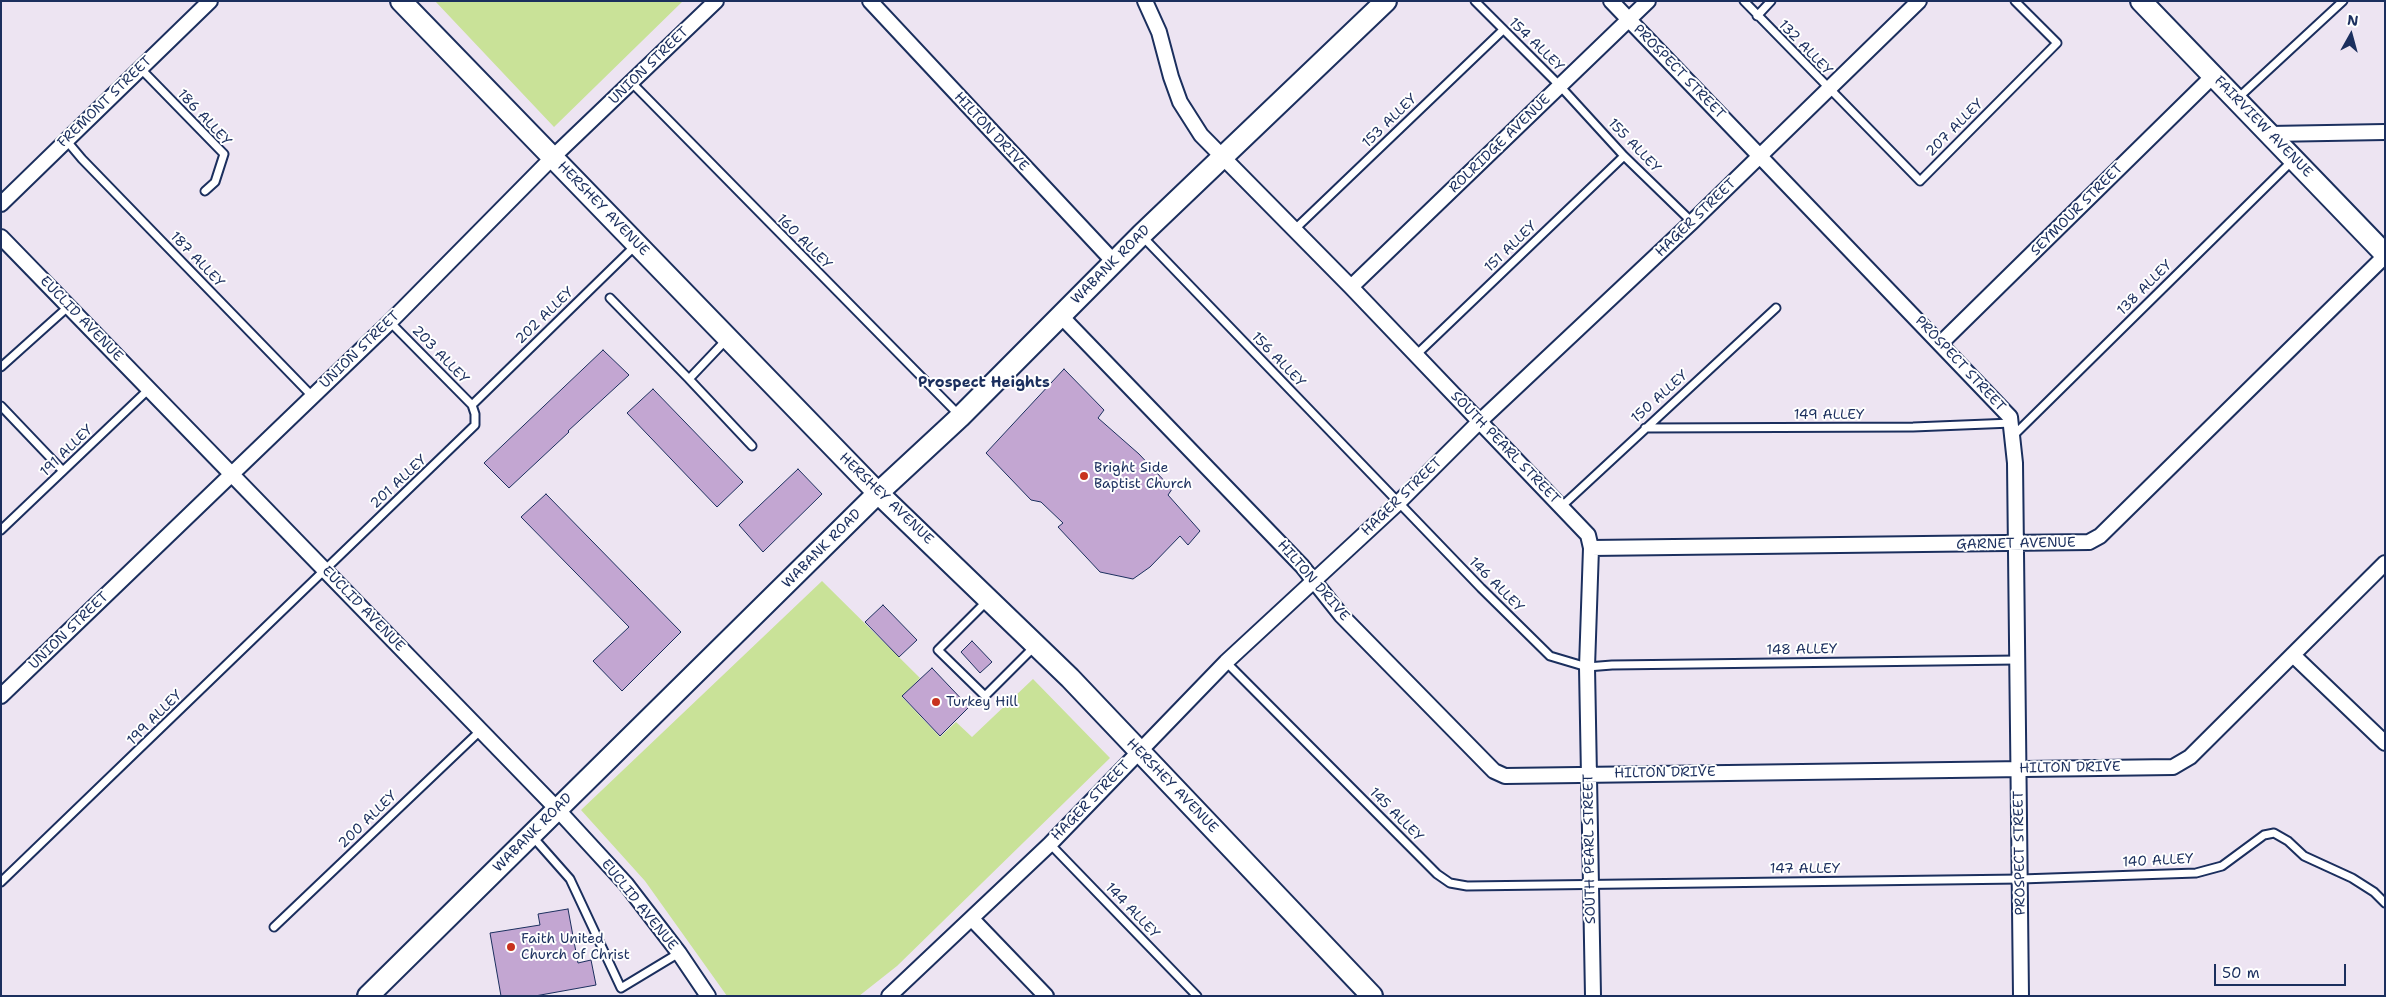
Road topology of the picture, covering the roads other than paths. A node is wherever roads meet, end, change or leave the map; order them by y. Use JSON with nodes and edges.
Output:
{"nodes":[{"id":1,"x":210,"y":1,"type":"edge"},
{"id":2,"x":401,"y":1,"type":"edge"},
{"id":3,"x":716,"y":1,"type":"edge"},
{"id":4,"x":870,"y":1,"type":"edge"},
{"id":5,"x":1145,"y":1,"type":"edge"},
{"id":6,"x":1386,"y":1,"type":"edge"},
{"id":7,"x":1475,"y":1,"type":"edge"},
{"id":8,"x":1611,"y":1,"type":"edge"},
{"id":9,"x":1648,"y":1,"type":"edge"},
{"id":10,"x":1744,"y":1,"type":"edge"},
{"id":11,"x":1771,"y":1,"type":"edge"},
{"id":12,"x":1919,"y":1,"type":"edge"},
{"id":13,"x":2015,"y":1,"type":"edge"},
{"id":14,"x":2141,"y":1,"type":"edge"},
{"id":15,"x":2343,"y":1,"type":"edge"},
{"id":16,"x":1757,"y":16,"type":"junction"},
{"id":17,"x":1629,"y":20,"type":"junction"},
{"id":18,"x":1503,"y":30,"type":"junction"},
{"id":19,"x":139,"y":68,"type":"junction"},
{"id":20,"x":2213,"y":76,"type":"junction"},
{"id":21,"x":632,"y":84,"type":"junction"},
{"id":22,"x":1560,"y":86,"type":"junction"},
{"id":23,"x":1829,"y":90,"type":"junction"},
{"id":24,"x":2236,"y":100,"type":"junction"},
{"id":25,"x":2385,"y":132,"type":"edge"},
{"id":26,"x":2269,"y":134,"type":"junction"},
{"id":27,"x":66,"y":140,"type":"junction"},
{"id":28,"x":1222,"y":156,"type":"junction"},
{"id":29,"x":1624,"y":156,"type":"junction"},
{"id":30,"x":1760,"y":156,"type":"junction"},
{"id":31,"x":552,"y":157,"type":"junction"},
{"id":32,"x":2294,"y":159,"type":"junction"},
{"id":33,"x":206,"y":191,"type":"dead end"},
{"id":34,"x":1,"y":204,"type":"edge"},
{"id":35,"x":1692,"y":222,"type":"junction"},
{"id":36,"x":1294,"y":230,"type":"junction"},
{"id":37,"x":1141,"y":234,"type":"junction"},
{"id":38,"x":1,"y":237,"type":"edge"},
{"id":39,"x":636,"y":245,"type":"junction"},
{"id":40,"x":2385,"y":255,"type":"edge"},
{"id":41,"x":1114,"y":262,"type":"junction"},
{"id":42,"x":1351,"y":287,"type":"junction"},
{"id":43,"x":610,"y":298,"type":"dead end"},
{"id":44,"x":69,"y":306,"type":"junction"},
{"id":45,"x":1776,"y":308,"type":"dead end"},
{"id":46,"x":1060,"y":316,"type":"junction"},
{"id":47,"x":390,"y":322,"type":"junction"},
{"id":48,"x":728,"y":338,"type":"junction"},
{"id":49,"x":1941,"y":343,"type":"junction"},
{"id":50,"x":1415,"y":356,"type":"junction"},
{"id":51,"x":1,"y":367,"type":"edge"},
{"id":52,"x":689,"y":379,"type":"junction"},
{"id":53,"x":149,"y":389,"type":"junction"},
{"id":54,"x":312,"y":396,"type":"junction"},
{"id":55,"x":472,"y":405,"type":"junction"},
{"id":56,"x":1,"y":406,"type":"edge"},
{"id":57,"x":960,"y":417,"type":"junction"},
{"id":58,"x":1479,"y":422,"type":"junction"},
{"id":59,"x":1645,"y":428,"type":"junction"},
{"id":60,"x":2013,"y":429,"type":"junction"},
{"id":61,"x":752,"y":446,"type":"dead end"},
{"id":62,"x":64,"y":471,"type":"junction"},
{"id":63,"x":231,"y":474,"type":"junction"},
{"id":64,"x":878,"y":493,"type":"junction"},
{"id":65,"x":1399,"y":502,"type":"junction"},
{"id":66,"x":1562,"y":506,"type":"junction"},
{"id":67,"x":1,"y":530,"type":"edge"},
{"id":68,"x":2016,"y":544,"type":"junction"},
{"id":69,"x":1591,"y":548,"type":"junction"},
{"id":70,"x":2385,"y":563,"type":"edge"},
{"id":71,"x":324,"y":570,"type":"junction"},
{"id":72,"x":1314,"y":581,"type":"junction"},
{"id":73,"x":989,"y":599,"type":"junction"},
{"id":74,"x":1036,"y":645,"type":"junction"},
{"id":75,"x":2294,"y":656,"type":"junction"},
{"id":76,"x":2017,"y":660,"type":"junction"},
{"id":77,"x":1226,"y":662,"type":"junction"},
{"id":78,"x":1587,"y":667,"type":"junction"},
{"id":79,"x":1,"y":696,"type":"edge"},
{"id":80,"x":480,"y":731,"type":"junction"},
{"id":81,"x":2383,"y":737,"type":"edge"},
{"id":82,"x":1140,"y":751,"type":"junction"},
{"id":83,"x":2019,"y":770,"type":"junction"},
{"id":84,"x":1589,"y":774,"type":"junction"},
{"id":85,"x":558,"y":810,"type":"junction"},
{"id":86,"x":532,"y":835,"type":"junction"},
{"id":87,"x":1050,"y":844,"type":"junction"},
{"id":88,"x":2021,"y":880,"type":"junction"},
{"id":89,"x":1,"y":882,"type":"edge"},
{"id":90,"x":1590,"y":885,"type":"junction"},
{"id":91,"x":2385,"y":903,"type":"edge"},
{"id":92,"x":972,"y":919,"type":"junction"},
{"id":93,"x":274,"y":927,"type":"dead end"},
{"id":94,"x":679,"y":953,"type":"junction"},
{"id":95,"x":372,"y":994,"type":"edge"},
{"id":96,"x":708,"y":996,"type":"edge"},
{"id":97,"x":889,"y":996,"type":"edge"},
{"id":98,"x":1046,"y":996,"type":"edge"},
{"id":99,"x":1197,"y":996,"type":"edge"},
{"id":100,"x":1372,"y":996,"type":"edge"},
{"id":101,"x":1594,"y":996,"type":"edge"},
{"id":102,"x":2022,"y":996,"type":"edge"}],
"edges":[{"from":1,"to":19,"type":"street","name":"FREMONT STREET"},
{"from":2,"to":31,"type":"street","name":"HERSHEY AVENUE"},
{"from":3,"to":21,"type":"street","name":"UNION STREET"},
{"from":4,"to":41,"type":"street","name":"HILTON DRIVE"},
{"from":5,"to":28,"type":"street","name":"SOUTH PEARL STREET"},
{"from":6,"to":28,"type":"street","name":"WABANK ROAD"},
{"from":7,"to":18,"type":"lane","name":"154 ALLEY"},
{"from":8,"to":17,"type":"street","name":"PROSPECT STREET"},
{"from":9,"to":17,"type":"street","name":"ROLRIDGE AVENUE"},
{"from":10,"to":16,"type":"lane","name":"132 ALLEY"},
{"from":11,"to":16,"type":"lane"},
{"from":12,"to":23,"type":"street","name":"HAGER STREET"},
{"from":13,"to":23,"type":"lane","name":"207 ALLEY"},
{"from":14,"to":20,"type":"street","name":"FAIRVIEW AVENUE"},
{"from":15,"to":24,"type":"lane"},
{"from":16,"to":23,"type":"lane","name":"132 ALLEY"},
{"from":17,"to":22,"type":"street","name":"ROLRIDGE AVENUE"},
{"from":17,"to":30,"type":"street","name":"PROSPECT STREET"},
{"from":18,"to":22,"type":"lane","name":"154 ALLEY"},
{"from":18,"to":36,"type":"lane","name":"153 ALLEY"},
{"from":19,"to":27,"type":"street","name":"FREMONT STREET"},
{"from":19,"to":33,"type":"lane","name":"186 ALLEY"},
{"from":20,"to":24,"type":"street","name":"FAIRVIEW AVENUE"},
{"from":20,"to":49,"type":"street","name":"SEYMOUR STREET"},
{"from":21,"to":31,"type":"street","name":"UNION STREET"},
{"from":21,"to":57,"type":"lane","name":"160 ALLEY"},
{"from":22,"to":29,"type":"lane","name":"155 ALLEY"},
{"from":22,"to":42,"type":"street","name":"ROLRIDGE AVENUE"},
{"from":23,"to":30,"type":"street","name":"HAGER STREET"},
{"from":24,"to":26,"type":"street","name":"FAIRVIEW AVENUE"},
{"from":25,"to":26,"type":"street"},
{"from":26,"to":32,"type":"street","name":"FAIRVIEW AVENUE"},
{"from":27,"to":34,"type":"street","name":"FREMONT STREET"},
{"from":27,"to":54,"type":"lane","name":"187 ALLEY"},
{"from":28,"to":36,"type":"street","name":"SOUTH PEARL STREET"},
{"from":28,"to":37,"type":"street","name":"WABANK ROAD"},
{"from":29,"to":35,"type":"lane","name":"155 ALLEY"},
{"from":29,"to":50,"type":"lane","name":"151 ALLEY"},
{"from":30,"to":35,"type":"street","name":"HAGER STREET"},
{"from":30,"to":49,"type":"street","name":"PROSPECT STREET"},
{"from":31,"to":39,"type":"street","name":"HERSHEY AVENUE"},
{"from":31,"to":47,"type":"street","name":"UNION STREET"},
{"from":32,"to":40,"type":"street","name":"FAIRVIEW AVENUE"},
{"from":32,"to":60,"type":"lane","name":"138 ALLEY"},
{"from":35,"to":58,"type":"street","name":"HAGER STREET"},
{"from":36,"to":42,"type":"street","name":"SOUTH PEARL STREET"},
{"from":37,"to":41,"type":"street","name":"WABANK ROAD"},
{"from":37,"to":65,"type":"lane","name":"156 ALLEY"},
{"from":38,"to":44,"type":"street","name":"EUCLID AVENUE"},
{"from":39,"to":48,"type":"street","name":"HERSHEY AVENUE"},
{"from":39,"to":55,"type":"lane","name":"202 ALLEY"},
{"from":40,"to":68,"type":"street","name":"GARNET AVENUE"},
{"from":41,"to":46,"type":"street","name":"WABANK ROAD"},
{"from":42,"to":50,"type":"street","name":"SOUTH PEARL STREET"},
{"from":43,"to":52,"type":"lane"},
{"from":44,"to":51,"type":"lane"},
{"from":44,"to":53,"type":"street","name":"EUCLID AVENUE"},
{"from":45,"to":59,"type":"lane","name":"150 ALLEY"},
{"from":46,"to":57,"type":"street","name":"WABANK ROAD"},
{"from":46,"to":72,"type":"street","name":"HILTON DRIVE"},
{"from":47,"to":54,"type":"street","name":"UNION STREET"},
{"from":47,"to":55,"type":"lane","name":"203 ALLEY"},
{"from":48,"to":52,"type":"lane"},
{"from":48,"to":64,"type":"street","name":"HERSHEY AVENUE"},
{"from":49,"to":60,"type":"street","name":"PROSPECT STREET"},
{"from":50,"to":58,"type":"street","name":"SOUTH PEARL STREET"},
{"from":52,"to":61,"type":"lane"},
{"from":53,"to":62,"type":"lane","name":"191 ALLEY"},
{"from":53,"to":63,"type":"street","name":"EUCLID AVENUE"},
{"from":54,"to":63,"type":"street","name":"UNION STREET"},
{"from":55,"to":71,"type":"lane","name":"201 ALLEY"},
{"from":56,"to":62,"type":"lane"},
{"from":57,"to":64,"type":"street","name":"WABANK ROAD"},
{"from":58,"to":65,"type":"street","name":"HAGER STREET"},
{"from":58,"to":66,"type":"street","name":"SOUTH PEARL STREET"},
{"from":59,"to":60,"type":"lane","name":"149 ALLEY"},
{"from":59,"to":66,"type":"lane","name":"150 ALLEY"},
{"from":60,"to":68,"type":"street","name":"PROSPECT STREET"},
{"from":62,"to":67,"type":"lane","name":"191 ALLEY"},
{"from":63,"to":71,"type":"street","name":"EUCLID AVENUE"},
{"from":63,"to":79,"type":"street","name":"UNION STREET"},
{"from":64,"to":73,"type":"street","name":"HERSHEY AVENUE"},
{"from":64,"to":85,"type":"street","name":"WABANK ROAD"},
{"from":65,"to":72,"type":"street","name":"HAGER STREET"},
{"from":65,"to":78,"type":"lane","name":"146 ALLEY"},
{"from":66,"to":69,"type":"street","name":"SOUTH PEARL STREET"},
{"from":68,"to":69,"type":"street","name":"GARNET AVENUE"},
{"from":68,"to":76,"type":"street","name":"PROSPECT STREET"},
{"from":69,"to":78,"type":"street","name":"SOUTH PEARL STREET"},
{"from":70,"to":75,"type":"street","name":"HILTON DRIVE"},
{"from":71,"to":80,"type":"street","name":"EUCLID AVENUE"},
{"from":71,"to":89,"type":"lane","name":"199 ALLEY"},
{"from":72,"to":77,"type":"street","name":"HAGER STREET"},
{"from":72,"to":84,"type":"street","name":"HILTON DRIVE"},
{"from":73,"to":74,"type":"street","name":"HERSHEY AVENUE"},
{"from":73,"to":74,"type":"lane"},
{"from":74,"to":82,"type":"street","name":"HERSHEY AVENUE"},
{"from":75,"to":81,"type":"street"},
{"from":75,"to":83,"type":"street","name":"HILTON DRIVE"},
{"from":76,"to":78,"type":"lane","name":"148 ALLEY"},
{"from":76,"to":83,"type":"street","name":"PROSPECT STREET"},
{"from":77,"to":82,"type":"street","name":"HAGER STREET"},
{"from":77,"to":90,"type":"lane","name":"145 ALLEY"},
{"from":78,"to":84,"type":"street","name":"SOUTH PEARL STREET"},
{"from":80,"to":85,"type":"street","name":"EUCLID AVENUE"},
{"from":80,"to":93,"type":"lane","name":"200 ALLEY"},
{"from":82,"to":87,"type":"street","name":"HAGER STREET"},
{"from":82,"to":100,"type":"street","name":"HERSHEY AVENUE"},
{"from":83,"to":84,"type":"street","name":"HILTON DRIVE"},
{"from":83,"to":88,"type":"street","name":"PROSPECT STREET"},
{"from":84,"to":90,"type":"street","name":"SOUTH PEARL STREET"},
{"from":85,"to":86,"type":"street","name":"WABANK ROAD"},
{"from":85,"to":94,"type":"street","name":"EUCLID AVENUE"},
{"from":86,"to":94,"type":"lane"},
{"from":86,"to":95,"type":"street","name":"WABANK ROAD"},
{"from":87,"to":92,"type":"street","name":"HAGER STREET"},
{"from":87,"to":99,"type":"lane","name":"144 ALLEY"},
{"from":88,"to":90,"type":"lane","name":"147 ALLEY"},
{"from":88,"to":91,"type":"lane","name":"140 ALLEY"},
{"from":88,"to":102,"type":"street","name":"PROSPECT STREET"},
{"from":90,"to":101,"type":"street","name":"SOUTH PEARL STREET"},
{"from":92,"to":97,"type":"street","name":"HAGER STREET"},
{"from":92,"to":98,"type":"street"},
{"from":94,"to":96,"type":"street","name":"EUCLID AVENUE"}]}
